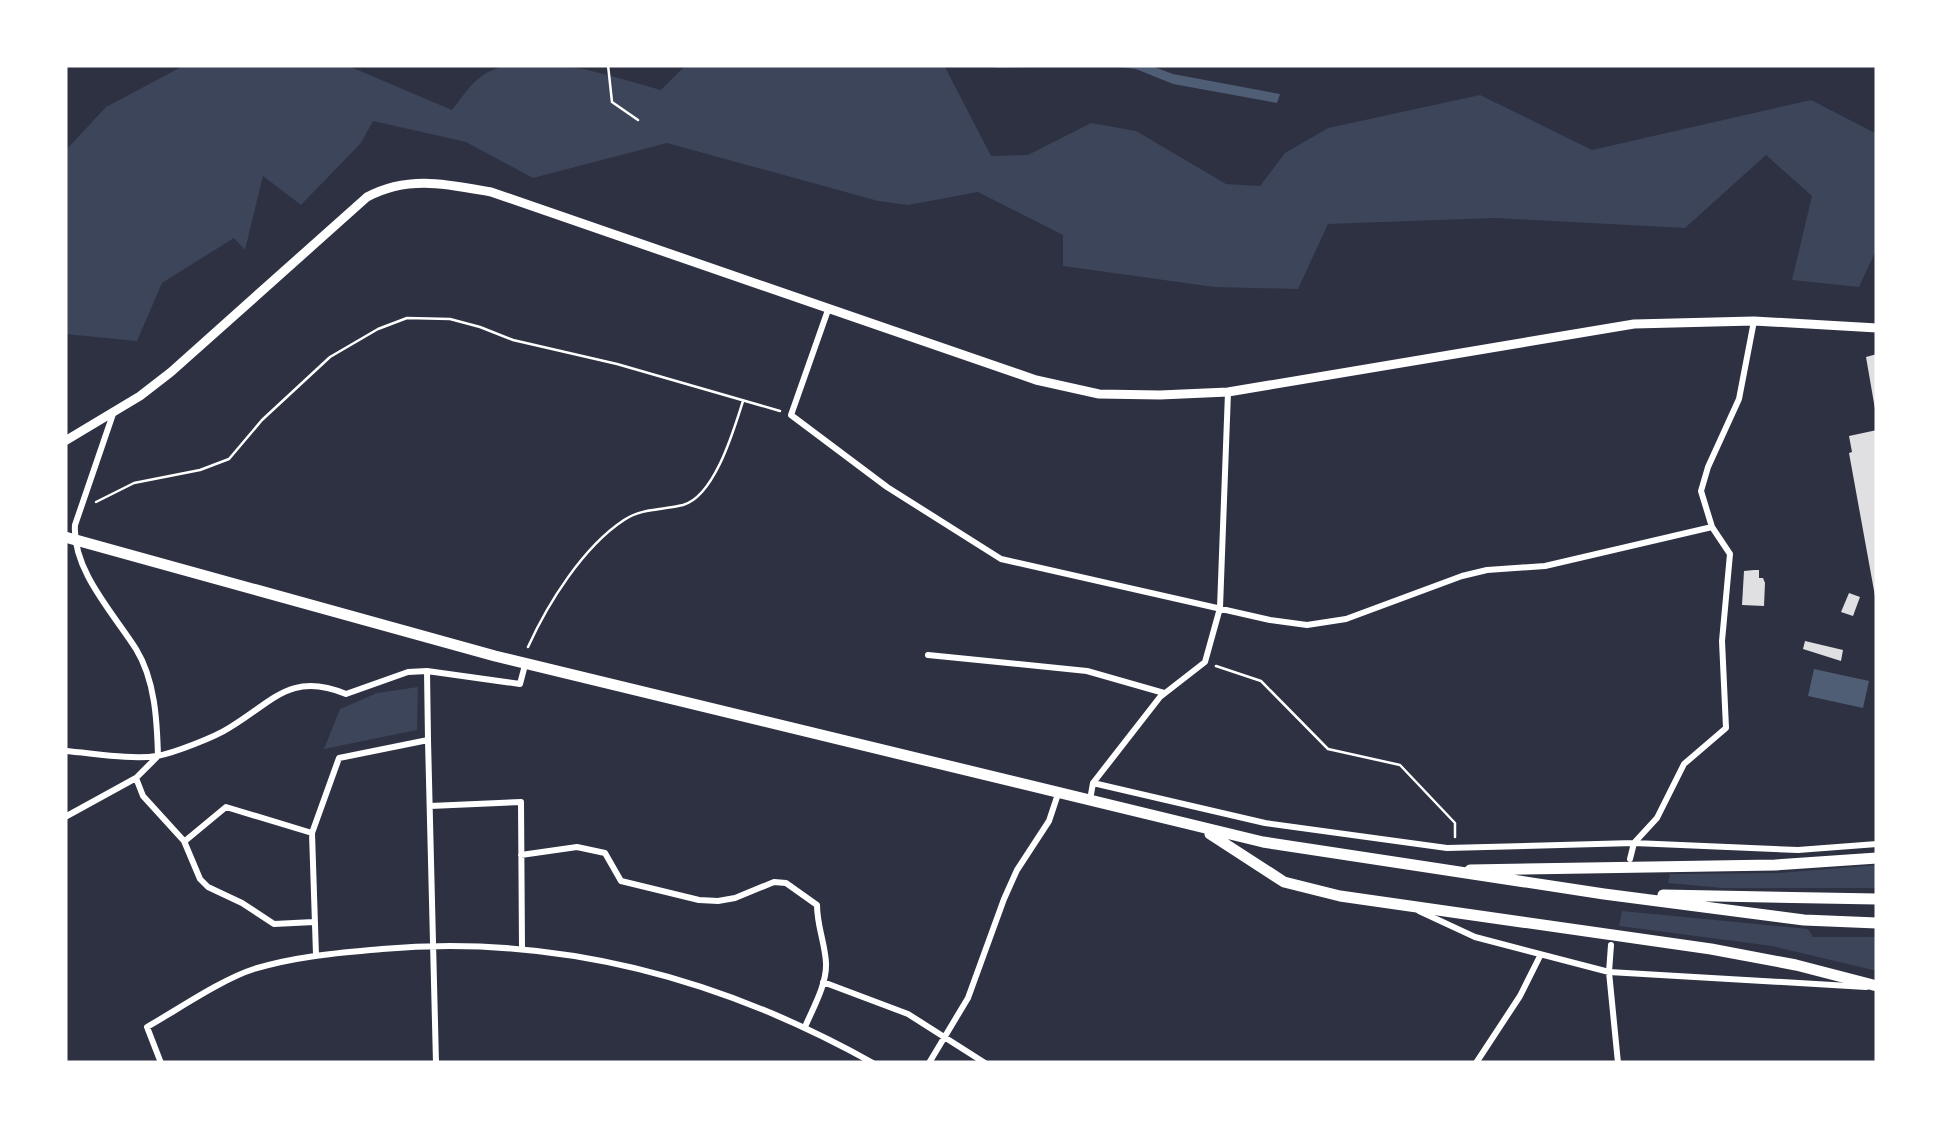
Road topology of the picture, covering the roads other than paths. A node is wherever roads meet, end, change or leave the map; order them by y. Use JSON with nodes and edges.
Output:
{"nodes":[{"id":1,"x":828,"y":310,"type":"junction"},
{"id":2,"x":1754,"y":321,"type":"junction"},
{"id":3,"x":1877,"y":328,"type":"edge"},
{"id":4,"x":1228,"y":392,"type":"junction"},
{"id":5,"x":112,"y":414,"type":"junction"},
{"id":6,"x":65,"y":440,"type":"edge"},
{"id":7,"x":1712,"y":527,"type":"junction"},
{"id":8,"x":69,"y":538,"type":"edge"},
{"id":9,"x":1220,"y":608,"type":"junction"},
{"id":10,"x":928,"y":655,"type":"dead end"},
{"id":11,"x":525,"y":663,"type":"junction"},
{"id":12,"x":427,"y":672,"type":"junction"},
{"id":13,"x":1165,"y":693,"type":"junction"},
{"id":14,"x":428,"y":740,"type":"junction"},
{"id":15,"x":65,"y":752,"type":"edge"},
{"id":16,"x":158,"y":756,"type":"junction"},
{"id":17,"x":136,"y":778,"type":"junction"},
{"id":18,"x":1094,"y":783,"type":"junction"},
{"id":19,"x":1058,"y":794,"type":"junction"},
{"id":20,"x":1090,"y":802,"type":"junction"},
{"id":21,"x":430,"y":806,"type":"junction"},
{"id":22,"x":65,"y":818,"type":"edge"},
{"id":23,"x":1200,"y":828,"type":"junction"},
{"id":24,"x":312,"y":833,"type":"junction"},
{"id":25,"x":184,"y":841,"type":"junction"},
{"id":26,"x":1634,"y":844,"type":"junction"},
{"id":27,"x":1877,"y":844,"type":"edge"},
{"id":28,"x":521,"y":855,"type":"junction"},
{"id":29,"x":1877,"y":858,"type":"edge"},
{"id":30,"x":1630,"y":860,"type":"dead end"},
{"id":31,"x":1441,"y":871,"type":"junction"},
{"id":32,"x":1604,"y":894,"type":"junction"},
{"id":33,"x":1877,"y":899,"type":"edge"},
{"id":34,"x":1414,"y":909,"type":"junction"},
{"id":35,"x":314,"y":922,"type":"junction"},
{"id":36,"x":1877,"y":924,"type":"edge"},
{"id":37,"x":434,"y":944,"type":"junction"},
{"id":38,"x":1611,"y":945,"type":"dead end"},
{"id":39,"x":522,"y":948,"type":"junction"},
{"id":40,"x":316,"y":955,"type":"junction"},
{"id":41,"x":1540,"y":956,"type":"junction"},
{"id":42,"x":1610,"y":972,"type":"junction"},
{"id":43,"x":823,"y":982,"type":"junction"},
{"id":44,"x":1877,"y":987,"type":"edge"},
{"id":45,"x":805,"y":1026,"type":"junction"},
{"id":46,"x":945,"y":1038,"type":"junction"},
{"id":47,"x":160,"y":1063,"type":"edge"},
{"id":48,"x":436,"y":1063,"type":"edge"},
{"id":49,"x":872,"y":1063,"type":"edge"},
{"id":50,"x":929,"y":1063,"type":"edge"},
{"id":51,"x":985,"y":1063,"type":"edge"},
{"id":52,"x":1476,"y":1063,"type":"edge"},
{"id":53,"x":1618,"y":1063,"type":"edge"}],
"edges":[{"from":1,"to":4,"type":"street"},
{"from":1,"to":5,"type":"street"},
{"from":1,"to":9,"type":"street"},
{"from":2,"to":3,"type":"street"},
{"from":2,"to":4,"type":"street"},
{"from":2,"to":7,"type":"street"},
{"from":4,"to":9,"type":"street"},
{"from":5,"to":6,"type":"street"},
{"from":5,"to":8,"type":"street"},
{"from":7,"to":9,"type":"street"},
{"from":7,"to":26,"type":"street"},
{"from":8,"to":11,"type":"highway"},
{"from":8,"to":16,"type":"street"},
{"from":9,"to":13,"type":"street"},
{"from":10,"to":13,"type":"street"},
{"from":11,"to":12,"type":"street"},
{"from":11,"to":19,"type":"highway"},
{"from":12,"to":14,"type":"street"},
{"from":12,"to":16,"type":"street"},
{"from":13,"to":18,"type":"street"},
{"from":14,"to":21,"type":"street"},
{"from":14,"to":24,"type":"street"},
{"from":15,"to":16,"type":"street"},
{"from":16,"to":17,"type":"street"},
{"from":17,"to":22,"type":"street"},
{"from":17,"to":25,"type":"street"},
{"from":18,"to":20,"type":"street"},
{"from":18,"to":26,"type":"street"},
{"from":19,"to":20,"type":"highway"},
{"from":19,"to":46,"type":"street"},
{"from":20,"to":23,"type":"highway"},
{"from":21,"to":28,"type":"street"},
{"from":21,"to":37,"type":"street"},
{"from":23,"to":31,"type":"highway"},
{"from":23,"to":34,"type":"highway"},
{"from":24,"to":25,"type":"street"},
{"from":24,"to":35,"type":"street"},
{"from":25,"to":35,"type":"street"},
{"from":26,"to":27,"type":"street"},
{"from":26,"to":30,"type":"street"},
{"from":28,"to":39,"type":"street"},
{"from":28,"to":43,"type":"street"},
{"from":29,"to":31,"type":"highway"},
{"from":31,"to":32,"type":"highway"},
{"from":32,"to":33,"type":"highway"},
{"from":32,"to":36,"type":"highway"},
{"from":34,"to":41,"type":"street"},
{"from":34,"to":44,"type":"highway"},
{"from":35,"to":40,"type":"street"},
{"from":37,"to":39,"type":"street"},
{"from":37,"to":40,"type":"street"},
{"from":37,"to":48,"type":"street"},
{"from":38,"to":42,"type":"street"},
{"from":39,"to":45,"type":"street"},
{"from":40,"to":47,"type":"street"},
{"from":41,"to":42,"type":"street"},
{"from":41,"to":52,"type":"street"},
{"from":42,"to":44,"type":"street"},
{"from":42,"to":53,"type":"street"},
{"from":43,"to":45,"type":"street"},
{"from":43,"to":46,"type":"street"},
{"from":45,"to":49,"type":"street"},
{"from":46,"to":50,"type":"street"},
{"from":46,"to":51,"type":"street"}]}
